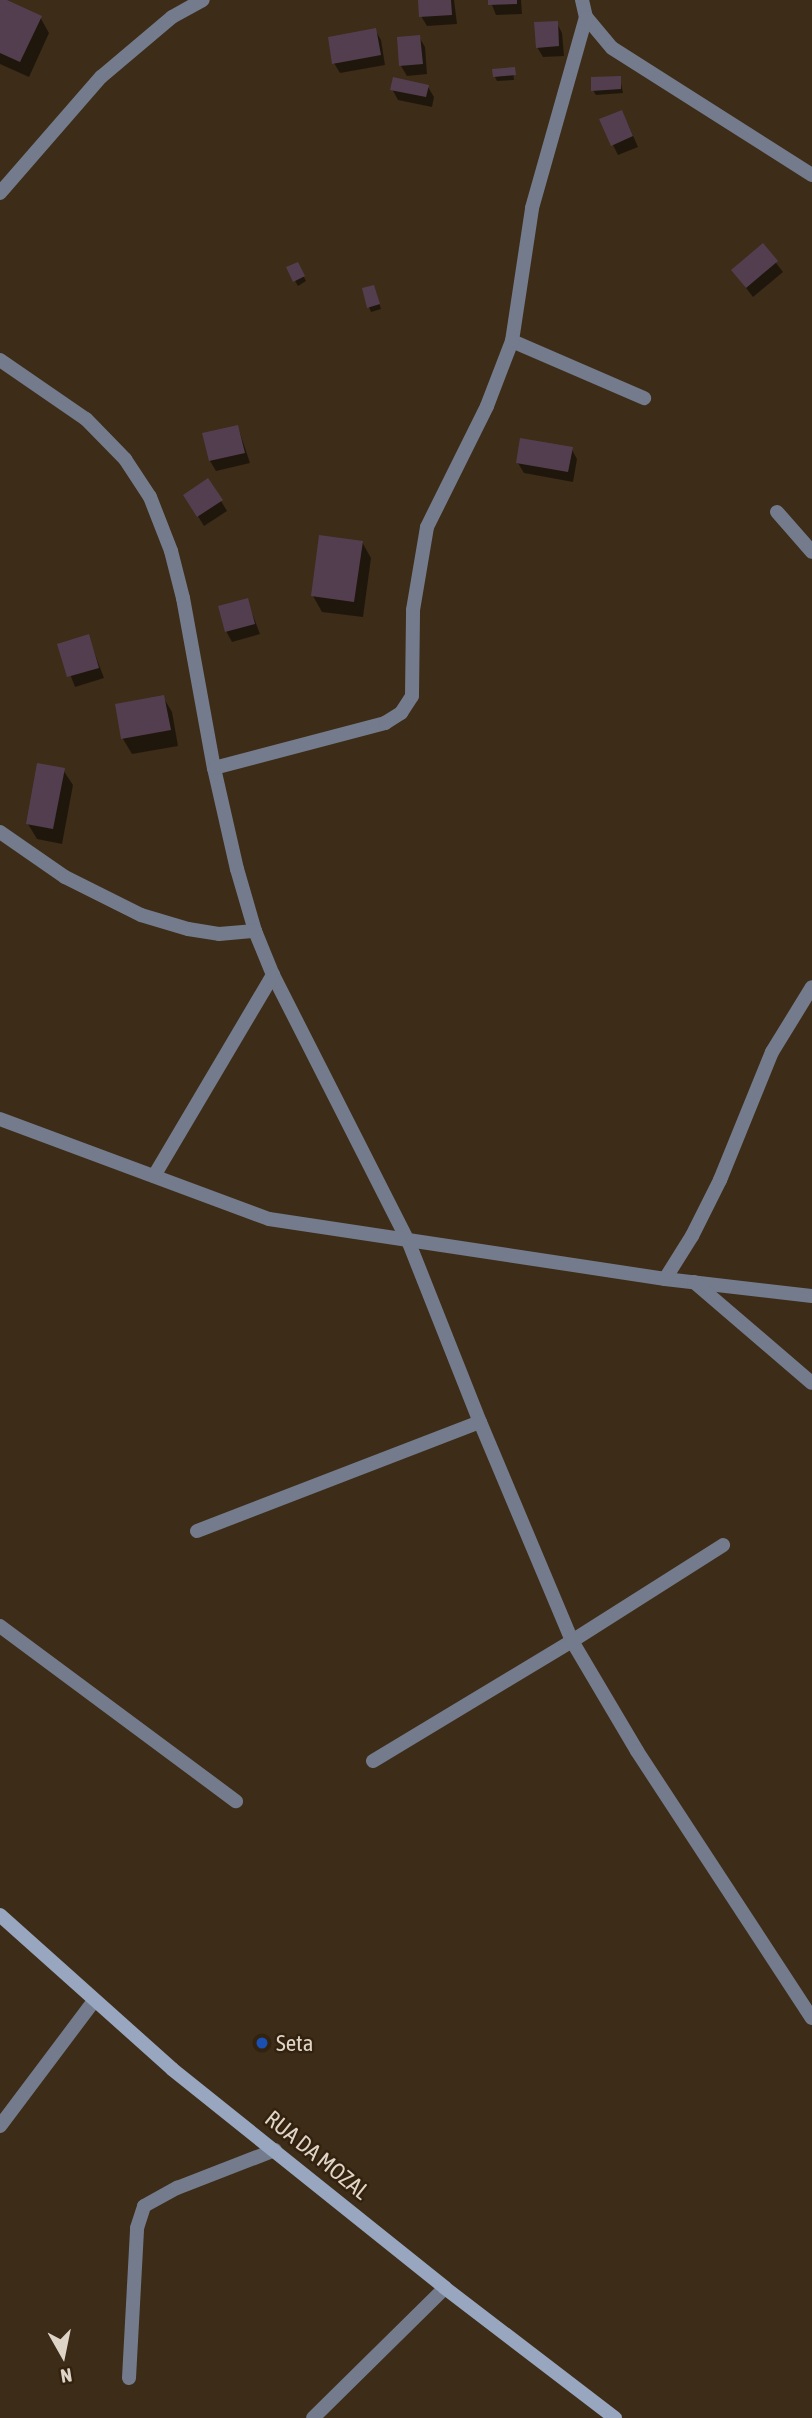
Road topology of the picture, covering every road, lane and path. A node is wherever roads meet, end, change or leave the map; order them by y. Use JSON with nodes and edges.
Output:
{"nodes":[{"id":1,"x":203,"y":0,"type":"edge"},
{"id":2,"x":582,"y":0,"type":"edge"},
{"id":3,"x":586,"y":17,"type":"junction"},
{"id":4,"x":812,"y":175,"type":"edge"},
{"id":5,"x":0,"y":193,"type":"edge"},
{"id":6,"x":512,"y":341,"type":"junction"},
{"id":7,"x":0,"y":360,"type":"edge"},
{"id":8,"x":644,"y":398,"type":"dead end"},
{"id":9,"x":777,"y":512,"type":"dead end"},
{"id":10,"x":812,"y":552,"type":"edge"},
{"id":11,"x":214,"y":768,"type":"junction"},
{"id":12,"x":0,"y":832,"type":"edge"},
{"id":13,"x":255,"y":931,"type":"junction"},
{"id":14,"x":273,"y":975,"type":"junction"},
{"id":15,"x":812,"y":987,"type":"edge"},
{"id":16,"x":0,"y":1119,"type":"edge"},
{"id":17,"x":154,"y":1176,"type":"junction"},
{"id":18,"x":409,"y":1242,"type":"junction"},
{"id":19,"x":665,"y":1279,"type":"junction"},
{"id":20,"x":693,"y":1282,"type":"junction"},
{"id":21,"x":812,"y":1296,"type":"edge"},
{"id":22,"x":812,"y":1383,"type":"edge"},
{"id":23,"x":480,"y":1422,"type":"junction"},
{"id":24,"x":197,"y":1531,"type":"dead end"},
{"id":25,"x":723,"y":1545,"type":"dead end"},
{"id":26,"x":0,"y":1626,"type":"edge"},
{"id":27,"x":572,"y":1641,"type":"junction"},
{"id":28,"x":373,"y":1761,"type":"dead end"},
{"id":29,"x":236,"y":1801,"type":"dead end"},
{"id":30,"x":0,"y":1915,"type":"edge"},
{"id":31,"x":94,"y":2001,"type":"junction"},
{"id":32,"x":812,"y":2018,"type":"edge"},
{"id":33,"x":0,"y":2126,"type":"edge"},
{"id":34,"x":275,"y":2150,"type":"junction"},
{"id":35,"x":444,"y":2288,"type":"junction"},
{"id":36,"x":128,"y":2378,"type":"dead end"},
{"id":37,"x":313,"y":2418,"type":"edge"},
{"id":38,"x":615,"y":2418,"type":"edge"}],
"edges":[{"from":1,"to":5,"type":"street"},
{"from":2,"to":3,"type":"street"},
{"from":3,"to":4,"type":"street"},
{"from":3,"to":6,"type":"street"},
{"from":6,"to":8,"type":"street"},
{"from":6,"to":11,"type":"street"},
{"from":7,"to":11,"type":"street"},
{"from":9,"to":10,"type":"street"},
{"from":11,"to":13,"type":"street"},
{"from":12,"to":13,"type":"street"},
{"from":13,"to":14,"type":"street"},
{"from":14,"to":17,"type":"street"},
{"from":14,"to":18,"type":"street"},
{"from":15,"to":19,"type":"street"},
{"from":16,"to":17,"type":"street"},
{"from":17,"to":18,"type":"street"},
{"from":18,"to":19,"type":"street"},
{"from":18,"to":23,"type":"street"},
{"from":19,"to":20,"type":"street"},
{"from":20,"to":21,"type":"street"},
{"from":20,"to":22,"type":"street"},
{"from":23,"to":24,"type":"street"},
{"from":23,"to":27,"type":"street"},
{"from":25,"to":27,"type":"street"},
{"from":26,"to":29,"type":"street"},
{"from":27,"to":28,"type":"street"},
{"from":27,"to":32,"type":"street"},
{"from":30,"to":31,"type":"main road","name":"RUA DA MOZAL"},
{"from":31,"to":33,"type":"street"},
{"from":31,"to":34,"type":"main road","name":"RUA DA MOZAL"},
{"from":34,"to":35,"type":"main road","name":"RUA DA MOZAL"},
{"from":34,"to":36,"type":"street"},
{"from":35,"to":37,"type":"street"},
{"from":35,"to":38,"type":"main road","name":"RUA DA MOZAL"}]}
